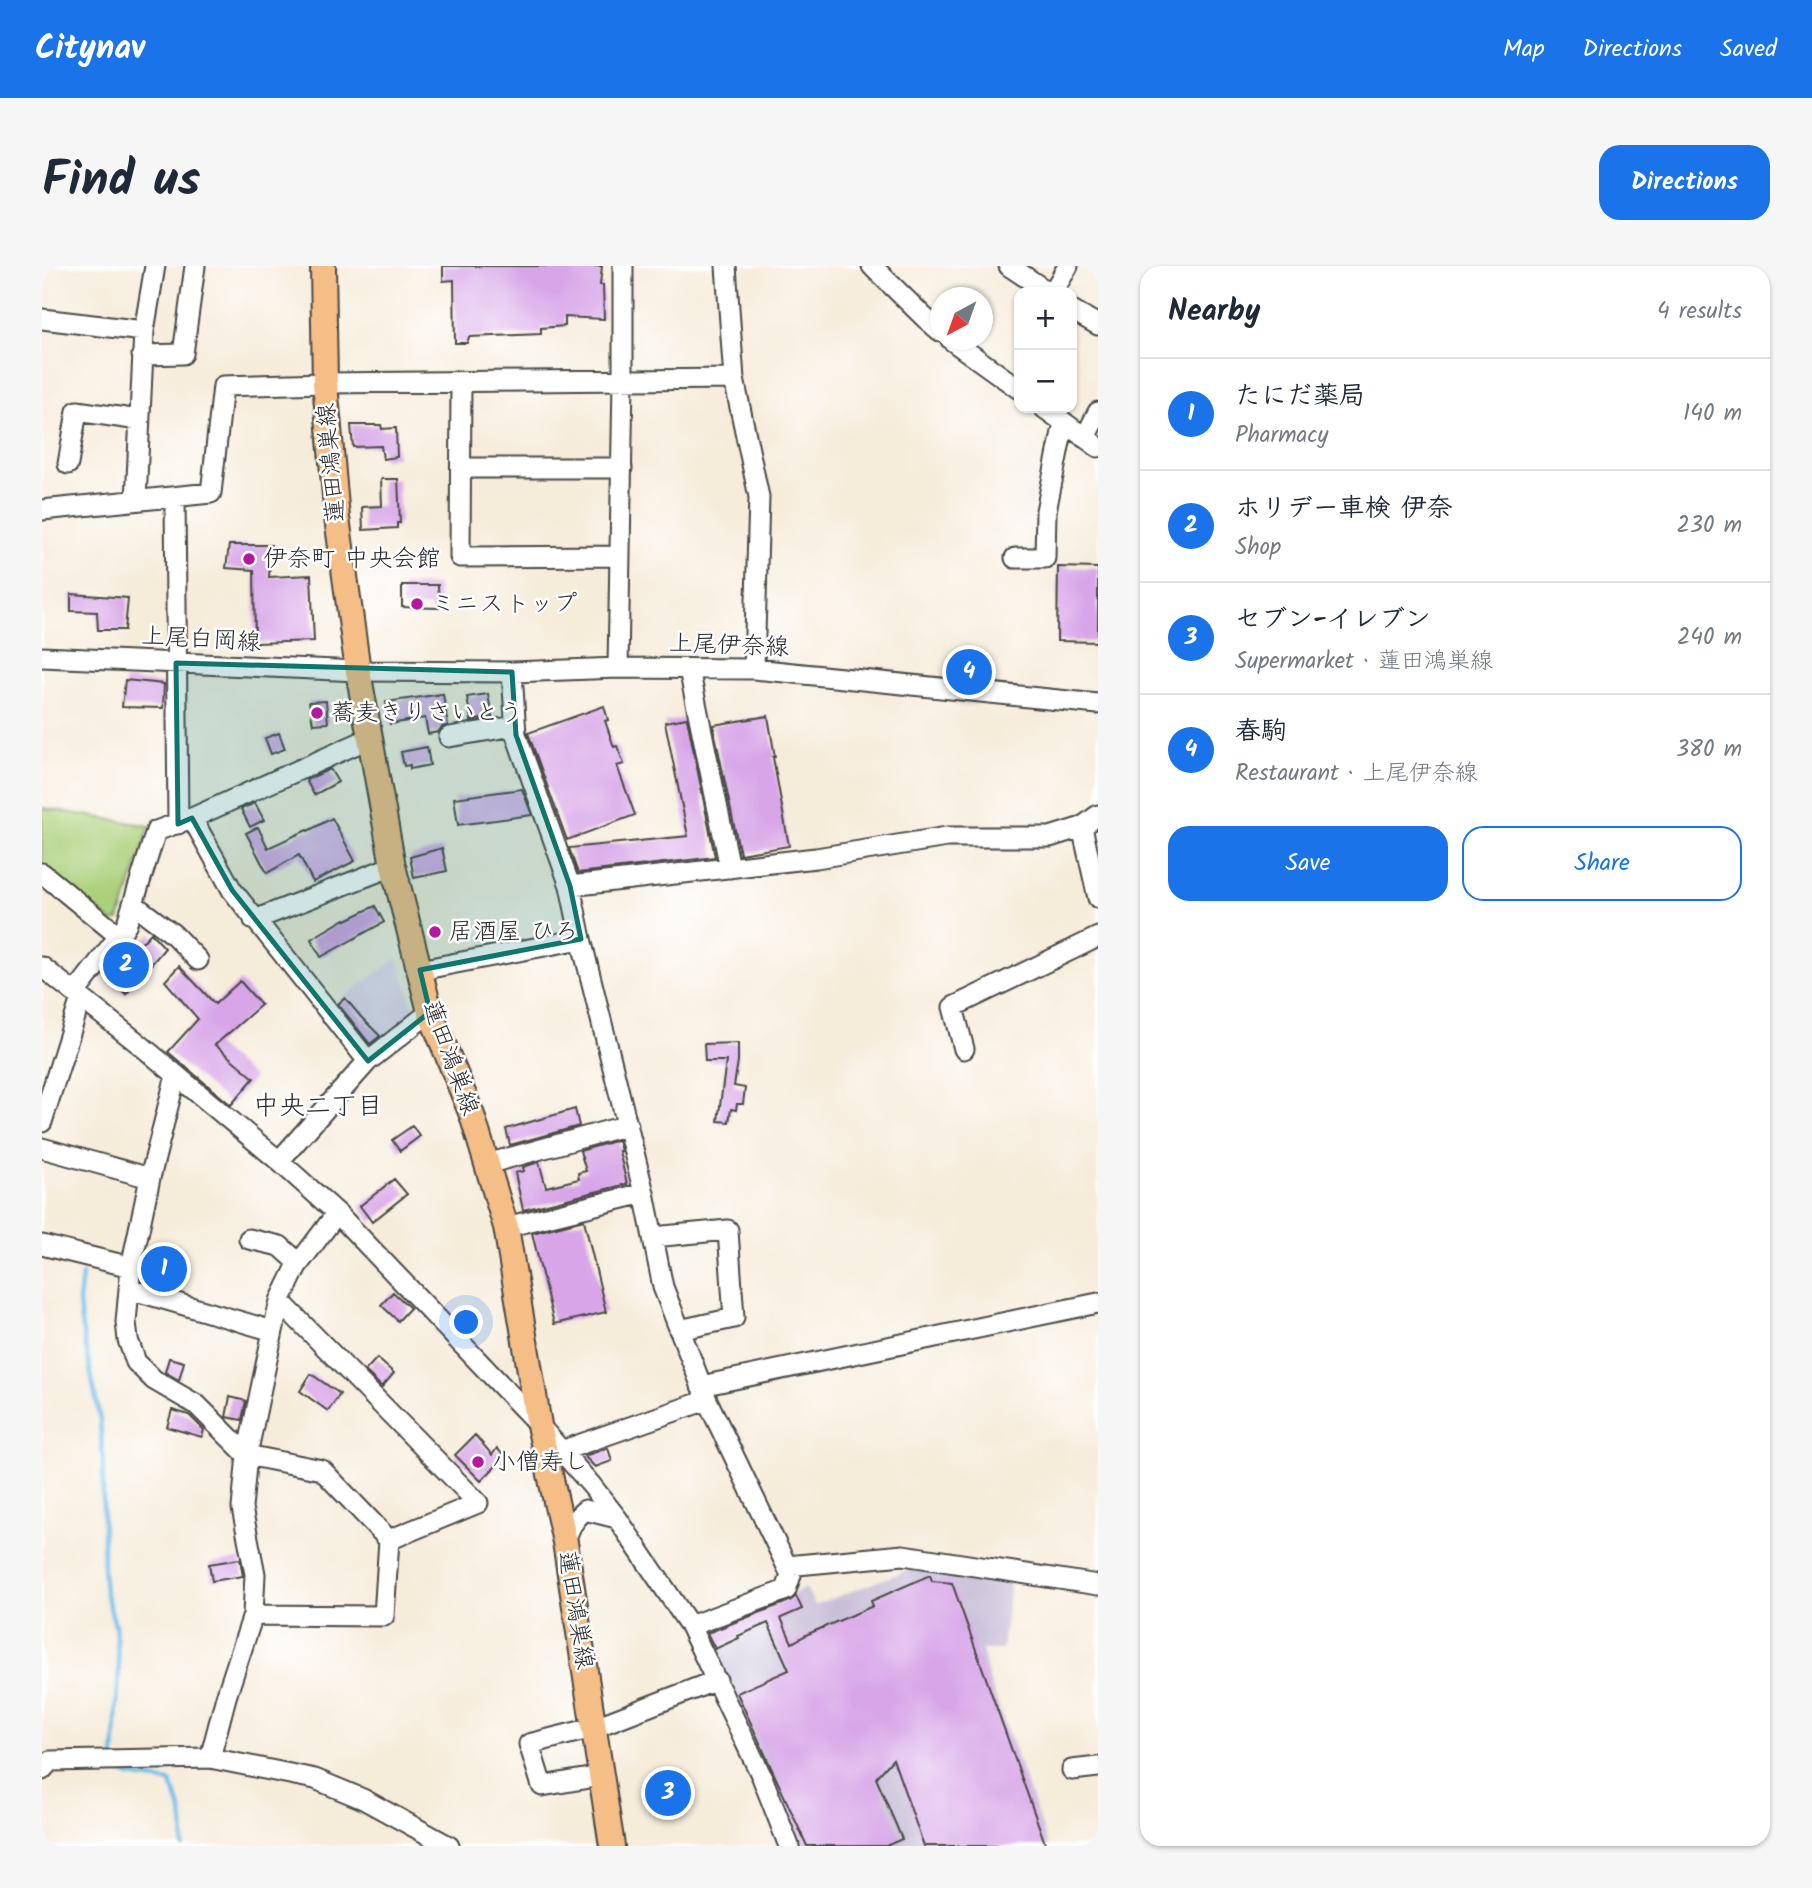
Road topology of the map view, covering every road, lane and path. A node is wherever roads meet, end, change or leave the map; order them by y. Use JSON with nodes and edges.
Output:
{"nodes":[{"id":1,"x":155,"y":266,"type":"edge"},
{"id":2,"x":195,"y":266,"type":"edge"},
{"id":3,"x":323,"y":266,"type":"edge"},
{"id":4,"x":623,"y":266,"type":"edge"},
{"id":5,"x":726,"y":266,"type":"edge"},
{"id":6,"x":872,"y":266,"type":"edge"},
{"id":7,"x":1009,"y":266,"type":"edge"},
{"id":8,"x":1068,"y":266,"type":"edge"},
{"id":9,"x":1043,"y":287,"type":"edge"},
{"id":10,"x":1054,"y":287,"type":"edge"},
{"id":11,"x":1077,"y":313,"type":"edge"},
{"id":12,"x":42,"y":319,"type":"edge"},
{"id":13,"x":930,"y":322,"type":"edge"},
{"id":14,"x":1098,"y":326,"type":"edge"},
{"id":15,"x":144,"y":331,"type":"junction"},
{"id":16,"x":965,"y":350,"type":"edge"},
{"id":17,"x":142,"y":355,"type":"junction"},
{"id":18,"x":623,"y":379,"type":"junction"},
{"id":19,"x":734,"y":379,"type":"junction"},
{"id":20,"x":461,"y":382,"type":"junction"},
{"id":21,"x":325,"y":383,"type":"junction"},
{"id":22,"x":1014,"y":385,"type":"edge"},
{"id":23,"x":1098,"y":412,"type":"edge"},
{"id":24,"x":1051,"y":413,"type":"edge"},
{"id":25,"x":139,"y":420,"type":"junction"},
{"id":26,"x":1064,"y":422,"type":"junction"},
{"id":27,"x":1092,"y":442,"type":"edge"},
{"id":28,"x":68,"y":464,"type":"dead end"},
{"id":29,"x":461,"y":468,"type":"junction"},
{"id":30,"x":622,"y":468,"type":"junction"},
{"id":31,"x":175,"y":497,"type":"junction"},
{"id":32,"x":136,"y":499,"type":"junction"},
{"id":33,"x":42,"y":510,"type":"edge"},
{"id":34,"x":620,"y":556,"type":"junction"},
{"id":35,"x":1015,"y":558,"type":"dead end"},
{"id":36,"x":42,"y":657,"type":"edge"},
{"id":37,"x":176,"y":663,"type":"junction"},
{"id":38,"x":618,"y":668,"type":"junction"},
{"id":39,"x":689,"y":669,"type":"junction"},
{"id":40,"x":754,"y":669,"type":"junction"},
{"id":41,"x":358,"y":671,"type":"junction"},
{"id":42,"x":513,"y":672,"type":"junction"},
{"id":43,"x":1098,"y":704,"type":"edge"},
{"id":44,"x":515,"y":726,"type":"junction"},
{"id":45,"x":449,"y":737,"type":"dead end"},
{"id":46,"x":370,"y":738,"type":"junction"},
{"id":47,"x":185,"y":821,"type":"junction"},
{"id":48,"x":1090,"y":821,"type":"edge"},
{"id":49,"x":393,"y":866,"type":"junction"},
{"id":50,"x":730,"y":868,"type":"junction"},
{"id":51,"x":42,"y":873,"type":"edge"},
{"id":52,"x":570,"y":886,"type":"junction"},
{"id":53,"x":1098,"y":898,"type":"edge"},
{"id":54,"x":132,"y":904,"type":"junction"},
{"id":55,"x":254,"y":920,"type":"junction"},
{"id":56,"x":119,"y":936,"type":"junction"},
{"id":57,"x":1098,"y":937,"type":"edge"},
{"id":58,"x":581,"y":939,"type":"junction"},
{"id":59,"x":198,"y":960,"type":"dead end"},
{"id":60,"x":42,"y":967,"type":"edge"},
{"id":61,"x":420,"y":970,"type":"junction"},
{"id":62,"x":78,"y":995,"type":"junction"},
{"id":63,"x":430,"y":1012,"type":"junction"},
{"id":64,"x":964,"y":1049,"type":"dead end"},
{"id":65,"x":368,"y":1061,"type":"junction"},
{"id":66,"x":176,"y":1075,"type":"junction"},
{"id":67,"x":43,"y":1117,"type":"edge"},
{"id":68,"x":628,"y":1125,"type":"junction"},
{"id":69,"x":42,"y":1148,"type":"edge"},
{"id":70,"x":279,"y":1161,"type":"junction"},
{"id":71,"x":487,"y":1164,"type":"junction"},
{"id":72,"x":150,"y":1178,"type":"junction"},
{"id":73,"x":644,"y":1193,"type":"junction"},
{"id":74,"x":337,"y":1213,"type":"junction"},
{"id":75,"x":506,"y":1227,"type":"junction"},
{"id":76,"x":653,"y":1237,"type":"junction"},
{"id":77,"x":249,"y":1239,"type":"dead end"},
{"id":78,"x":42,"y":1245,"type":"edge"},
{"id":79,"x":299,"y":1263,"type":"junction"},
{"id":80,"x":131,"y":1266,"type":"junction"},
{"id":81,"x":129,"y":1289,"type":"junction"},
{"id":82,"x":280,"y":1301,"type":"junction"},
{"id":83,"x":1098,"y":1303,"type":"edge"},
{"id":84,"x":679,"y":1330,"type":"junction"},
{"id":85,"x":273,"y":1331,"type":"junction"},
{"id":86,"x":704,"y":1393,"type":"junction"},
{"id":87,"x":539,"y":1425,"type":"junction"},
{"id":88,"x":561,"y":1451,"type":"junction"},
{"id":89,"x":247,"y":1455,"type":"junction"},
{"id":90,"x":617,"y":1518,"type":"junction"},
{"id":91,"x":389,"y":1539,"type":"junction"},
{"id":92,"x":565,"y":1542,"type":"junction"},
{"id":93,"x":787,"y":1566,"type":"junction"},
{"id":94,"x":1098,"y":1585,"type":"edge"},
{"id":95,"x":253,"y":1615,"type":"junction"},
{"id":96,"x":690,"y":1626,"type":"junction"},
{"id":97,"x":717,"y":1680,"type":"junction"},
{"id":98,"x":593,"y":1728,"type":"junction"},
{"id":99,"x":210,"y":1758,"type":"junction"},
{"id":100,"x":1098,"y":1768,"type":"edge"},
{"id":101,"x":42,"y":1770,"type":"edge"},
{"id":102,"x":1072,"y":1770,"type":"dead end"},
{"id":103,"x":601,"y":1776,"type":"junction"},
{"id":104,"x":449,"y":1846,"type":"edge"},
{"id":105,"x":612,"y":1846,"type":"edge"},
{"id":106,"x":789,"y":1846,"type":"edge"}],
"edges":[{"from":1,"to":15,"type":"street"},
{"from":2,"to":17,"type":"street"},
{"from":3,"to":21,"type":"main road","name":"蓮田鴻巣線"},
{"from":4,"to":18,"type":"street"},
{"from":5,"to":19,"type":"street"},
{"from":6,"to":13,"type":"street"},
{"from":7,"to":9,"type":"street"},
{"from":8,"to":10,"type":"street"},
{"from":11,"to":14,"type":"street"},
{"from":12,"to":15,"type":"street"},
{"from":15,"to":17,"type":"street"},
{"from":16,"to":22,"type":"street"},
{"from":17,"to":25,"type":"street"},
{"from":18,"to":19,"type":"street"},
{"from":18,"to":20,"type":"street"},
{"from":18,"to":30,"type":"street"},
{"from":19,"to":40,"type":"street"},
{"from":20,"to":21,"type":"street"},
{"from":20,"to":29,"type":"street"},
{"from":21,"to":31,"type":"street"},
{"from":21,"to":41,"type":"main road","name":"蓮田鴻巣線"},
{"from":23,"to":27,"type":"street"},
{"from":24,"to":26,"type":"street"},
{"from":25,"to":28,"type":"street"},
{"from":25,"to":32,"type":"street"},
{"from":26,"to":27,"type":"street"},
{"from":26,"to":35,"type":"street"},
{"from":29,"to":30,"type":"street"},
{"from":29,"to":34,"type":"street"},
{"from":30,"to":34,"type":"street"},
{"from":31,"to":32,"type":"street"},
{"from":31,"to":37,"type":"street"},
{"from":32,"to":33,"type":"street"},
{"from":34,"to":38,"type":"street"},
{"from":36,"to":37,"type":"street","name":"上尾白岡線"},
{"from":37,"to":41,"type":"street","name":"上尾白岡線"},
{"from":37,"to":47,"type":"street"},
{"from":38,"to":39,"type":"street","name":"上尾伊奈線"},
{"from":38,"to":42,"type":"street","name":"上尾伊奈線"},
{"from":39,"to":40,"type":"street","name":"上尾伊奈線"},
{"from":39,"to":50,"type":"street"},
{"from":40,"to":43,"type":"street","name":"上尾伊奈線"},
{"from":41,"to":42,"type":"street","name":"上尾伊奈線"},
{"from":41,"to":46,"type":"main road","name":"蓮田鴻巣線"},
{"from":42,"to":44,"type":"street"},
{"from":44,"to":45,"type":"street"},
{"from":44,"to":52,"type":"street"},
{"from":46,"to":47,"type":"street"},
{"from":46,"to":49,"type":"main road","name":"蓮田鴻巣線"},
{"from":47,"to":54,"type":"street"},
{"from":47,"to":55,"type":"street"},
{"from":48,"to":50,"type":"street"},
{"from":48,"to":53,"type":"street"},
{"from":49,"to":55,"type":"street"},
{"from":49,"to":61,"type":"main road","name":"蓮田鴻巣線"},
{"from":50,"to":52,"type":"street"},
{"from":51,"to":56,"type":"street"},
{"from":52,"to":58,"type":"street"},
{"from":54,"to":56,"type":"street"},
{"from":54,"to":59,"type":"street"},
{"from":55,"to":65,"type":"street"},
{"from":56,"to":62,"type":"street"},
{"from":57,"to":64,"type":"street"},
{"from":58,"to":61,"type":"street"},
{"from":58,"to":68,"type":"street"},
{"from":60,"to":62,"type":"street"},
{"from":61,"to":63,"type":"main road","name":"蓮田鴻巣線"},
{"from":62,"to":66,"type":"street"},
{"from":62,"to":67,"type":"street"},
{"from":63,"to":65,"type":"street"},
{"from":63,"to":71,"type":"main road","name":"蓮田鴻巣線"},
{"from":65,"to":70,"type":"street"},
{"from":66,"to":70,"type":"street"},
{"from":66,"to":72,"type":"street"},
{"from":68,"to":71,"type":"street"},
{"from":68,"to":73,"type":"street"},
{"from":69,"to":72,"type":"street"},
{"from":70,"to":74,"type":"street"},
{"from":71,"to":75,"type":"main road","name":"蓮田鴻巣線"},
{"from":72,"to":80,"type":"street"},
{"from":73,"to":75,"type":"street"},
{"from":73,"to":76,"type":"street"},
{"from":74,"to":79,"type":"street"},
{"from":74,"to":87,"type":"street"},
{"from":75,"to":87,"type":"main road","name":"蓮田鴻巣線"},
{"from":76,"to":84,"type":"street"},
{"from":76,"to":84,"type":"street"},
{"from":77,"to":79,"type":"street"},
{"from":78,"to":80,"type":"street"},
{"from":79,"to":82,"type":"street"},
{"from":80,"to":81,"type":"street"},
{"from":81,"to":85,"type":"street"},
{"from":81,"to":89,"type":"street"},
{"from":82,"to":85,"type":"street"},
{"from":82,"to":91,"type":"street"},
{"from":83,"to":86,"type":"street"},
{"from":84,"to":86,"type":"street"},
{"from":85,"to":89,"type":"street"},
{"from":86,"to":88,"type":"street"},
{"from":86,"to":93,"type":"street"},
{"from":87,"to":88,"type":"street"},
{"from":87,"to":92,"type":"main road","name":"蓮田鴻巣線"},
{"from":88,"to":90,"type":"street"},
{"from":89,"to":91,"type":"street"},
{"from":89,"to":95,"type":"street"},
{"from":90,"to":92,"type":"street"},
{"from":90,"to":96,"type":"street"},
{"from":91,"to":95,"type":"street"},
{"from":92,"to":98,"type":"main road","name":"蓮田鴻巣線"},
{"from":93,"to":94,"type":"street"},
{"from":93,"to":96,"type":"street"},
{"from":95,"to":99,"type":"street"},
{"from":96,"to":97,"type":"street"},
{"from":97,"to":98,"type":"street"},
{"from":97,"to":106,"type":"street"},
{"from":98,"to":103,"type":"main road","name":"蓮田鴻巣線"},
{"from":98,"to":103,"type":"street"},
{"from":99,"to":101,"type":"street"},
{"from":99,"to":104,"type":"street"},
{"from":100,"to":102,"type":"street"},
{"from":103,"to":105,"type":"main road","name":"蓮田鴻巣線"}]}
